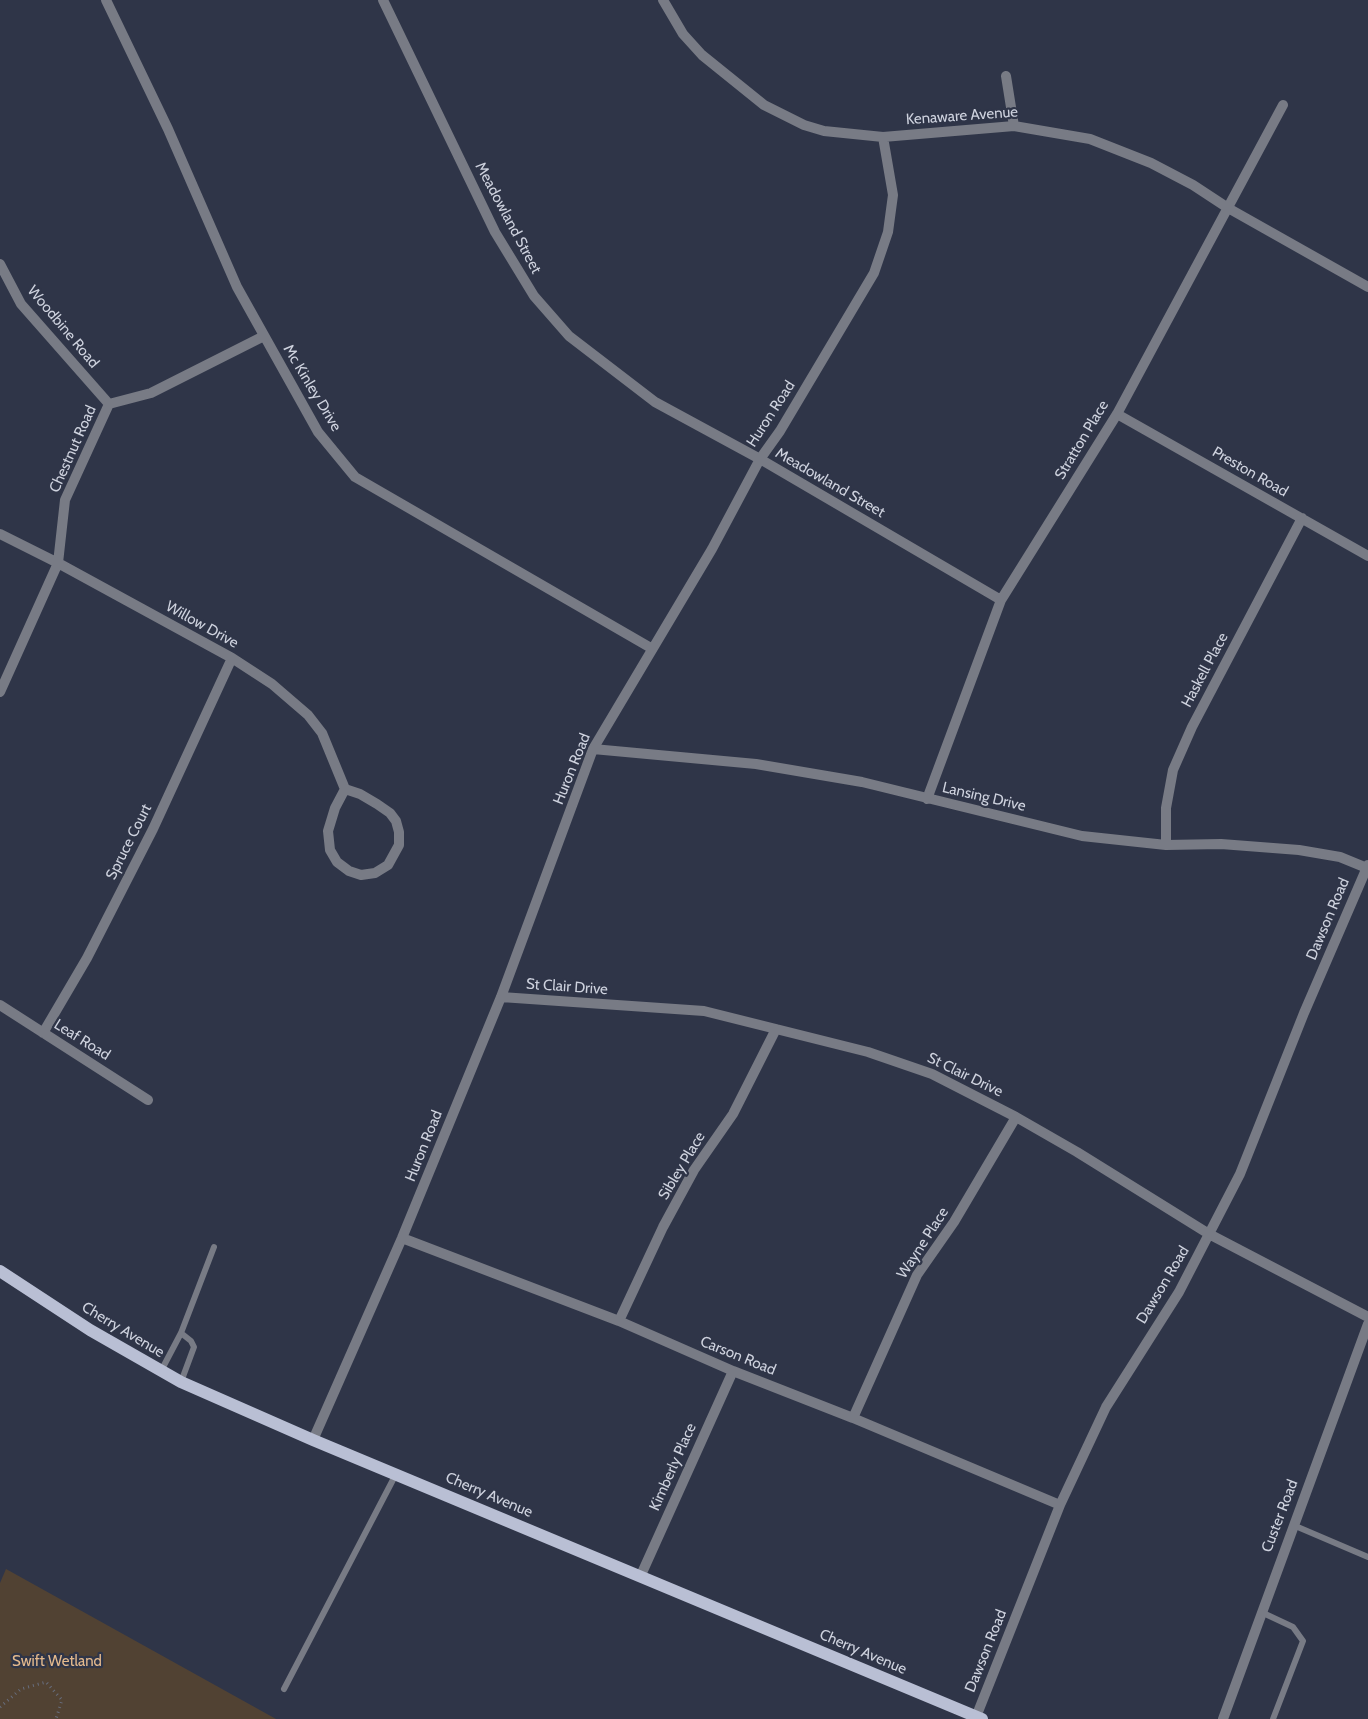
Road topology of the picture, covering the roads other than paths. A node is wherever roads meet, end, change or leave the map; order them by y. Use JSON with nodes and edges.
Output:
{"nodes":[{"id":1,"x":106,"y":0,"type":"edge"},
{"id":2,"x":383,"y":0,"type":"edge"},
{"id":3,"x":663,"y":0,"type":"edge"},
{"id":4,"x":1006,"y":76,"type":"dead end"},
{"id":5,"x":1283,"y":105,"type":"dead end"},
{"id":6,"x":1014,"y":126,"type":"junction"},
{"id":7,"x":883,"y":137,"type":"junction"},
{"id":8,"x":1228,"y":208,"type":"junction"},
{"id":9,"x":0,"y":264,"type":"edge"},
{"id":10,"x":1368,"y":287,"type":"edge"},
{"id":11,"x":264,"y":336,"type":"junction"},
{"id":12,"x":109,"y":404,"type":"junction"},
{"id":13,"x":1117,"y":414,"type":"junction"},
{"id":14,"x":760,"y":459,"type":"junction"},
{"id":15,"x":1302,"y":518,"type":"junction"},
{"id":16,"x":0,"y":534,"type":"edge"},
{"id":17,"x":1368,"y":556,"type":"edge"},
{"id":18,"x":58,"y":563,"type":"junction"},
{"id":19,"x":1001,"y":600,"type":"junction"},
{"id":20,"x":651,"y":648,"type":"junction"},
{"id":21,"x":232,"y":658,"type":"junction"},
{"id":22,"x":0,"y":692,"type":"edge"},
{"id":23,"x":593,"y":750,"type":"junction"},
{"id":24,"x":345,"y":789,"type":"junction"},
{"id":25,"x":927,"y":799,"type":"junction"},
{"id":26,"x":1166,"y":846,"type":"junction"},
{"id":27,"x":1367,"y":867,"type":"edge"},
{"id":28,"x":501,"y":997,"type":"junction"},
{"id":29,"x":0,"y":1005,"type":"edge"},
{"id":30,"x":776,"y":1029,"type":"junction"},
{"id":31,"x":43,"y":1033,"type":"junction"},
{"id":32,"x":148,"y":1100,"type":"dead end"},
{"id":33,"x":1016,"y":1117,"type":"junction"},
{"id":34,"x":1209,"y":1234,"type":"junction"},
{"id":35,"x":402,"y":1238,"type":"junction"},
{"id":36,"x":214,"y":1246,"type":"dead end"},
{"id":37,"x":0,"y":1271,"type":"edge"},
{"id":38,"x":1368,"y":1317,"type":"edge"},
{"id":39,"x":619,"y":1321,"type":"junction"},
{"id":40,"x":1368,"y":1324,"type":"edge"},
{"id":41,"x":181,"y":1333,"type":"junction"},
{"id":42,"x":733,"y":1371,"type":"junction"},
{"id":43,"x":160,"y":1372,"type":"junction"},
{"id":44,"x":181,"y":1382,"type":"junction"},
{"id":45,"x":853,"y":1418,"type":"junction"},
{"id":46,"x":313,"y":1440,"type":"junction"},
{"id":47,"x":396,"y":1474,"type":"junction"},
{"id":48,"x":1060,"y":1505,"type":"junction"},
{"id":49,"x":1293,"y":1525,"type":"junction"},
{"id":50,"x":1368,"y":1556,"type":"edge"},
{"id":51,"x":641,"y":1575,"type":"junction"},
{"id":52,"x":1262,"y":1612,"type":"junction"},
{"id":53,"x":284,"y":1690,"type":"dead end"},
{"id":54,"x":979,"y":1718,"type":"edge"},
{"id":55,"x":1223,"y":1719,"type":"edge"},
{"id":56,"x":1273,"y":1719,"type":"edge"}],
"edges":[{"from":1,"to":11,"type":"street","name":"Mc Kinley Drive"},
{"from":2,"to":14,"type":"street","name":"Meadowland Street"},
{"from":3,"to":7,"type":"street","name":"Kenaware Avenue"},
{"from":4,"to":6,"type":"street"},
{"from":5,"to":8,"type":"street","name":"Stratton Place"},
{"from":6,"to":7,"type":"street","name":"Kenaware Avenue"},
{"from":6,"to":8,"type":"street","name":"Kenaware Avenue"},
{"from":7,"to":14,"type":"street","name":"Huron Road"},
{"from":8,"to":10,"type":"street","name":"Kenaware Avenue"},
{"from":8,"to":13,"type":"street","name":"Stratton Place"},
{"from":9,"to":12,"type":"street","name":"Woodbine Road"},
{"from":11,"to":12,"type":"street","name":"Chestnut Road"},
{"from":11,"to":20,"type":"street","name":"Mc Kinley Drive"},
{"from":12,"to":18,"type":"street","name":"Chestnut Road"},
{"from":13,"to":15,"type":"street","name":"Preston Road"},
{"from":13,"to":19,"type":"street","name":"Stratton Place"},
{"from":14,"to":19,"type":"street","name":"Meadowland Street"},
{"from":14,"to":20,"type":"street","name":"Huron Road"},
{"from":15,"to":17,"type":"street","name":"Preston Road"},
{"from":15,"to":26,"type":"street","name":"Haskell Place"},
{"from":16,"to":18,"type":"street","name":"Willow Drive"},
{"from":18,"to":21,"type":"street","name":"Willow Drive"},
{"from":18,"to":22,"type":"street","name":"Chestnut Road"},
{"from":19,"to":25,"type":"street","name":"Stratton Place"},
{"from":20,"to":23,"type":"street","name":"Huron Road"},
{"from":21,"to":24,"type":"street","name":"Willow Drive"},
{"from":21,"to":31,"type":"street","name":"Spruce Court"},
{"from":23,"to":25,"type":"street","name":"Lansing Drive"},
{"from":23,"to":28,"type":"street","name":"Huron Road"},
{"from":24,"to":24,"type":"street"},
{"from":25,"to":26,"type":"street","name":"Lansing Drive"},
{"from":26,"to":27,"type":"street","name":"Lansing Drive"},
{"from":27,"to":34,"type":"street","name":"Dawson Road"},
{"from":28,"to":30,"type":"street","name":"St Clair Drive"},
{"from":28,"to":35,"type":"street","name":"Huron Road"},
{"from":29,"to":31,"type":"street","name":"Leaf Road"},
{"from":30,"to":33,"type":"street","name":"St Clair Drive"},
{"from":30,"to":39,"type":"street","name":"Sibley Place"},
{"from":31,"to":32,"type":"street","name":"Leaf Road"},
{"from":33,"to":34,"type":"street","name":"St Clair Drive"},
{"from":33,"to":45,"type":"street","name":"Wayne Place"},
{"from":34,"to":38,"type":"street","name":"St Clair Drive"},
{"from":34,"to":48,"type":"street","name":"Dawson Road"},
{"from":35,"to":39,"type":"street","name":"Carson Road"},
{"from":35,"to":46,"type":"street","name":"Huron Road"},
{"from":36,"to":41,"type":"lane"},
{"from":37,"to":43,"type":"main road","name":"Cherry Avenue"},
{"from":39,"to":42,"type":"street","name":"Carson Road"},
{"from":40,"to":49,"type":"street","name":"Custer Road"},
{"from":41,"to":43,"type":"lane"},
{"from":41,"to":44,"type":"lane"},
{"from":42,"to":45,"type":"street","name":"Carson Road"},
{"from":42,"to":51,"type":"street","name":"Kimberly Place"},
{"from":43,"to":44,"type":"main road","name":"Cherry Avenue"},
{"from":44,"to":46,"type":"main road","name":"Cherry Avenue"},
{"from":45,"to":48,"type":"street","name":"Carson Road"},
{"from":46,"to":47,"type":"main road","name":"Cherry Avenue"},
{"from":47,"to":51,"type":"main road","name":"Cherry Avenue"},
{"from":47,"to":53,"type":"lane"},
{"from":48,"to":54,"type":"street","name":"Dawson Road"},
{"from":49,"to":50,"type":"lane"},
{"from":49,"to":52,"type":"street","name":"Custer Road"},
{"from":51,"to":54,"type":"main road","name":"Cherry Avenue"},
{"from":52,"to":55,"type":"street","name":"Custer Road"},
{"from":52,"to":56,"type":"lane"}]}
